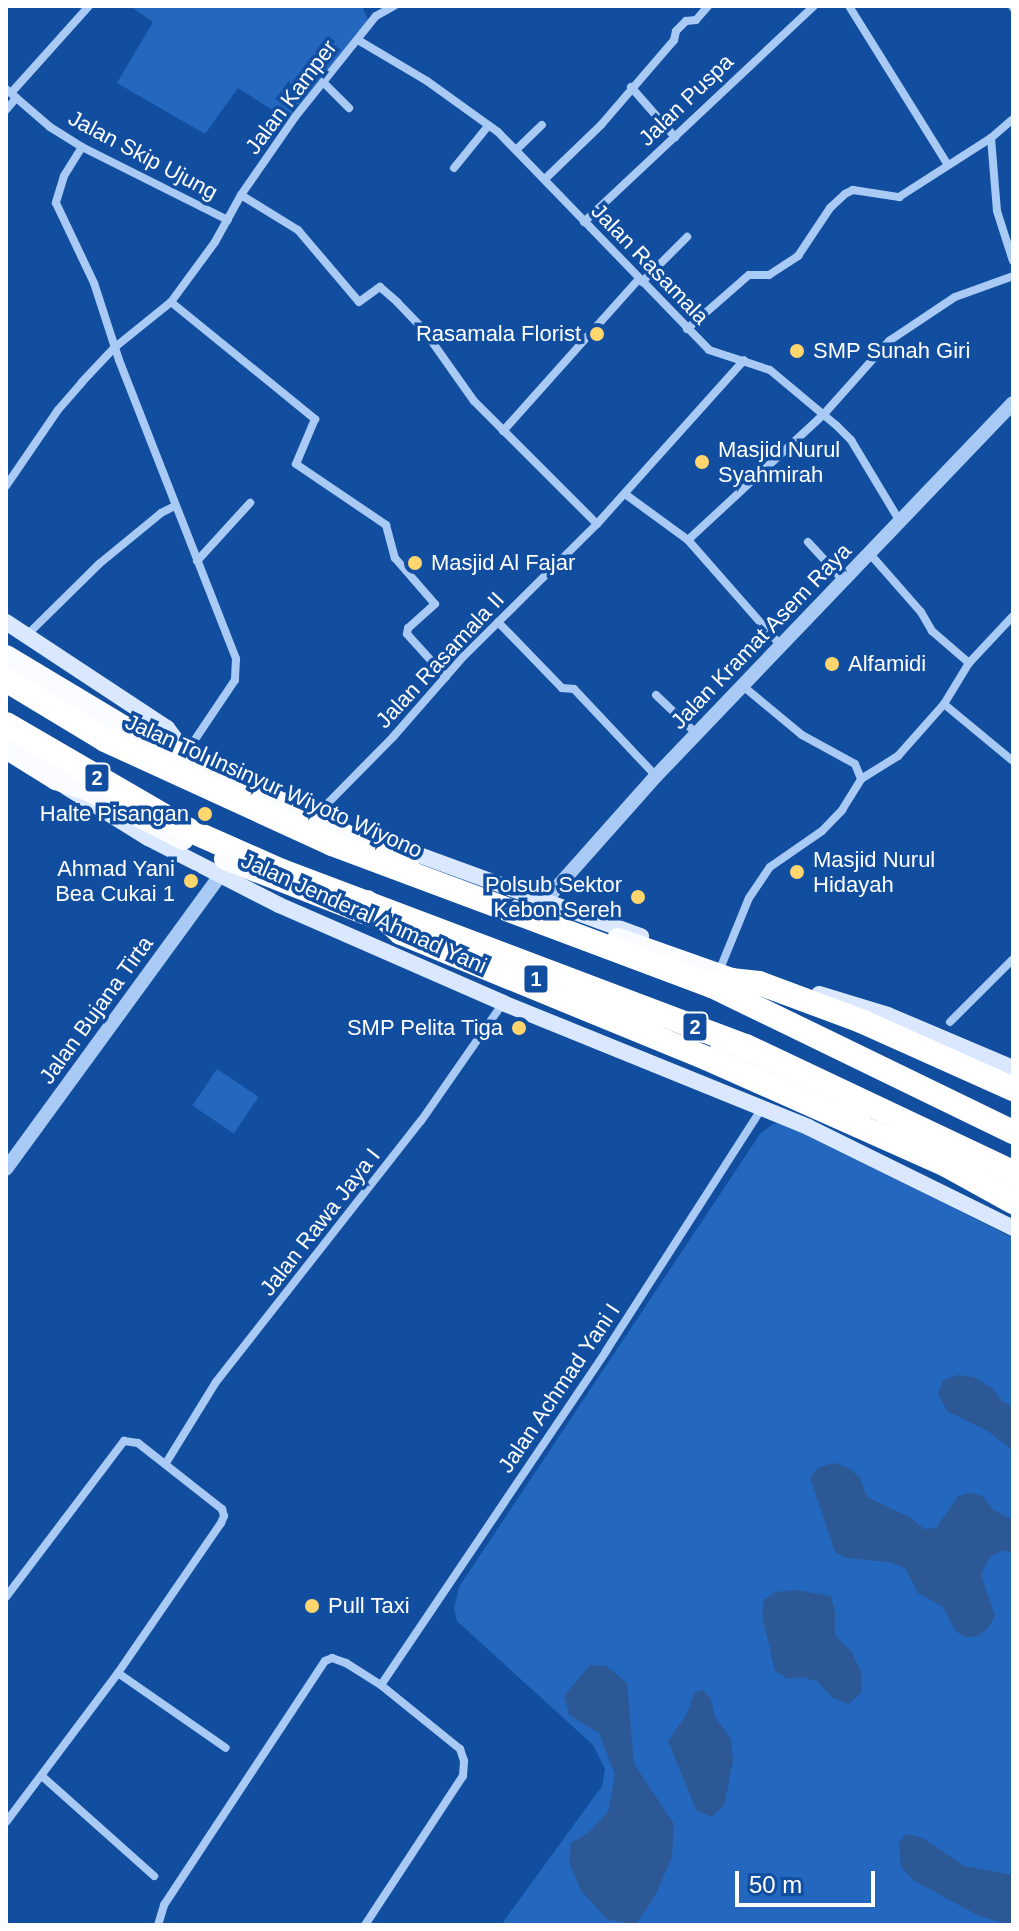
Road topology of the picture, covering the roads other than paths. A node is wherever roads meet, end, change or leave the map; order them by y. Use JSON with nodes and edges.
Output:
{"nodes":[{"id":1,"x":89,"y":6,"type":"edge"},
{"id":2,"x":372,"y":6,"type":"edge"},
{"id":3,"x":394,"y":6,"type":"edge"},
{"id":4,"x":708,"y":6,"type":"edge"},
{"id":5,"x":814,"y":6,"type":"edge"},
{"id":6,"x":849,"y":6,"type":"edge"},
{"id":7,"x":376,"y":16,"type":"junction"},
{"id":8,"x":358,"y":40,"type":"junction"},
{"id":9,"x":323,"y":82,"type":"junction"},
{"id":10,"x":631,"y":87,"type":"junction"},
{"id":11,"x":11,"y":93,"type":"edge"},
{"id":12,"x":349,"y":108,"type":"dead end"},
{"id":13,"x":6,"y":110,"type":"edge"},
{"id":14,"x":1013,"y":119,"type":"edge"},
{"id":15,"x":489,"y":125,"type":"junction"},
{"id":16,"x":542,"y":125,"type":"dead end"},
{"id":17,"x":675,"y":137,"type":"junction"},
{"id":18,"x":991,"y":138,"type":"junction"},
{"id":19,"x":82,"y":147,"type":"junction"},
{"id":20,"x":516,"y":150,"type":"junction"},
{"id":21,"x":948,"y":165,"type":"junction"},
{"id":22,"x":454,"y":168,"type":"dead end"},
{"id":23,"x":545,"y":179,"type":"junction"},
{"id":24,"x":241,"y":195,"type":"junction"},
{"id":25,"x":228,"y":220,"type":"junction"},
{"id":26,"x":584,"y":222,"type":"junction"},
{"id":27,"x":687,"y":237,"type":"dead end"},
{"id":28,"x":1013,"y":261,"type":"edge"},
{"id":29,"x":1013,"y":276,"type":"edge"},
{"id":30,"x":640,"y":280,"type":"junction"},
{"id":31,"x":171,"y":302,"type":"junction"},
{"id":32,"x":687,"y":329,"type":"junction"},
{"id":33,"x":114,"y":348,"type":"junction"},
{"id":34,"x":744,"y":360,"type":"junction"},
{"id":35,"x":1013,"y":403,"type":"edge"},
{"id":36,"x":824,"y":414,"type":"junction"},
{"id":37,"x":503,"y":431,"type":"junction"},
{"id":38,"x":6,"y":486,"type":"edge"},
{"id":39,"x":625,"y":494,"type":"junction"},
{"id":40,"x":250,"y":503,"type":"dead end"},
{"id":41,"x":175,"y":506,"type":"junction"},
{"id":42,"x":899,"y":520,"type":"junction"},
{"id":43,"x":597,"y":524,"type":"junction"},
{"id":44,"x":688,"y":540,"type":"junction"},
{"id":45,"x":808,"y":542,"type":"dead end"},
{"id":46,"x":870,"y":554,"type":"junction"},
{"id":47,"x":197,"y":561,"type":"junction"},
{"id":48,"x":844,"y":581,"type":"junction"},
{"id":49,"x":1013,"y":616,"type":"edge"},
{"id":50,"x":6,"y":622,"type":"edge"},
{"id":51,"x":498,"y":622,"type":"junction"},
{"id":52,"x":27,"y":635,"type":"junction"},
{"id":53,"x":782,"y":647,"type":"junction"},
{"id":54,"x":6,"y":656,"type":"edge"},
{"id":55,"x":969,"y":663,"type":"junction"},
{"id":56,"x":446,"y":677,"type":"junction"},
{"id":57,"x":6,"y":680,"type":"edge"},
{"id":58,"x":744,"y":687,"type":"junction"},
{"id":59,"x":656,"y":695,"type":"dead end"},
{"id":60,"x":944,"y":704,"type":"junction"},
{"id":61,"x":6,"y":724,"type":"edge"},
{"id":62,"x":697,"y":734,"type":"junction"},
{"id":63,"x":6,"y":748,"type":"edge"},
{"id":64,"x":187,"y":755,"type":"junction"},
{"id":65,"x":1013,"y":761,"type":"edge"},
{"id":66,"x":656,"y":776,"type":"junction"},
{"id":67,"x":56,"y":779,"type":"junction"},
{"id":68,"x":861,"y":779,"type":"junction"},
{"id":69,"x":307,"y":817,"type":"junction"},
{"id":70,"x":385,"y":851,"type":"junction"},
{"id":71,"x":219,"y":877,"type":"junction"},
{"id":72,"x":367,"y":902,"type":"junction"},
{"id":73,"x":544,"y":902,"type":"junction"},
{"id":74,"x":1013,"y":959,"type":"edge"},
{"id":75,"x":717,"y":975,"type":"junction"},
{"id":76,"x":503,"y":1003,"type":"junction"},
{"id":77,"x":950,"y":1022,"type":"dead end"},
{"id":78,"x":1011,"y":1070,"type":"edge"},
{"id":79,"x":1013,"y":1099,"type":"edge"},
{"id":80,"x":762,"y":1108,"type":"junction"},
{"id":81,"x":1013,"y":1132,"type":"edge"},
{"id":82,"x":6,"y":1169,"type":"edge"},
{"id":83,"x":1013,"y":1172,"type":"edge"},
{"id":84,"x":1013,"y":1188,"type":"edge"},
{"id":85,"x":1013,"y":1202,"type":"edge"},
{"id":86,"x":1013,"y":1228,"type":"edge"},
{"id":87,"x":166,"y":1463,"type":"junction"},
{"id":88,"x":6,"y":1597,"type":"edge"},
{"id":89,"x":118,"y":1673,"type":"junction"},
{"id":90,"x":381,"y":1685,"type":"junction"},
{"id":91,"x":226,"y":1748,"type":"dead end"},
{"id":92,"x":43,"y":1777,"type":"junction"},
{"id":93,"x":6,"y":1822,"type":"edge"},
{"id":94,"x":154,"y":1876,"type":"dead end"},
{"id":95,"x":158,"y":1925,"type":"edge"},
{"id":96,"x":365,"y":1925,"type":"edge"}],
"edges":[{"from":1,"to":11,"type":"street"},
{"from":2,"to":7,"type":"street"},
{"from":3,"to":7,"type":"street","name":"Jalan Kamper"},
{"from":4,"to":10,"type":"street"},
{"from":5,"to":17,"type":"street","name":"Jalan Puspa"},
{"from":6,"to":21,"type":"street"},
{"from":7,"to":8,"type":"street","name":"Jalan Kamper"},
{"from":8,"to":9,"type":"street","name":"Jalan Kamper"},
{"from":8,"to":15,"type":"street","name":"Jalan Rasamala"},
{"from":9,"to":12,"type":"street"},
{"from":9,"to":24,"type":"street","name":"Jalan Kamper"},
{"from":10,"to":17,"type":"street"},
{"from":10,"to":23,"type":"street"},
{"from":11,"to":13,"type":"street"},
{"from":11,"to":19,"type":"street","name":"Jalan Skip Ujung"},
{"from":14,"to":18,"type":"street"},
{"from":15,"to":20,"type":"street","name":"Jalan Rasamala"},
{"from":15,"to":22,"type":"street"},
{"from":16,"to":20,"type":"street"},
{"from":17,"to":26,"type":"street","name":"Jalan Puspa"},
{"from":18,"to":21,"type":"street"},
{"from":18,"to":28,"type":"street"},
{"from":19,"to":25,"type":"street","name":"Jalan Skip Ujung"},
{"from":19,"to":33,"type":"street"},
{"from":20,"to":23,"type":"street","name":"Jalan Rasamala"},
{"from":21,"to":32,"type":"street"},
{"from":23,"to":26,"type":"street","name":"Jalan Rasamala"},
{"from":24,"to":25,"type":"street","name":"Jalan Kamper"},
{"from":24,"to":37,"type":"street"},
{"from":25,"to":31,"type":"street","name":"Jalan Kamper"},
{"from":26,"to":30,"type":"street","name":"Jalan Rasamala"},
{"from":27,"to":30,"type":"street"},
{"from":29,"to":36,"type":"street"},
{"from":30,"to":32,"type":"street","name":"Jalan Rasamala"},
{"from":30,"to":37,"type":"street"},
{"from":31,"to":33,"type":"street","name":"Jalan Kamper"},
{"from":31,"to":56,"type":"street"},
{"from":32,"to":34,"type":"street","name":"Jalan Rasamala"},
{"from":33,"to":38,"type":"street","name":"Jalan Kamper"},
{"from":33,"to":41,"type":"street"},
{"from":34,"to":36,"type":"street","name":"Jalan Rasamala"},
{"from":34,"to":39,"type":"street","name":"Jalan Rasamala II"},
{"from":35,"to":42,"type":"street","name":"Jalan Kramat Asem Raya"},
{"from":36,"to":42,"type":"street","name":"Jalan Rasamala"},
{"from":36,"to":44,"type":"street"},
{"from":37,"to":43,"type":"street"},
{"from":39,"to":43,"type":"street","name":"Jalan Rasamala II"},
{"from":39,"to":44,"type":"street"},
{"from":40,"to":47,"type":"street"},
{"from":41,"to":47,"type":"street"},
{"from":41,"to":52,"type":"street"},
{"from":42,"to":46,"type":"street","name":"Jalan Kramat Asem Raya"},
{"from":43,"to":51,"type":"street","name":"Jalan Rasamala II"},
{"from":44,"to":53,"type":"street"},
{"from":45,"to":48,"type":"street"},
{"from":46,"to":48,"type":"street","name":"Jalan Kramat Asem Raya"},
{"from":46,"to":55,"type":"street"},
{"from":47,"to":64,"type":"street"},
{"from":48,"to":53,"type":"street","name":"Jalan Kramat Asem Raya"},
{"from":49,"to":55,"type":"street"},
{"from":50,"to":52,"type":"main road"},
{"from":51,"to":56,"type":"street","name":"Jalan Rasamala II"},
{"from":51,"to":66,"type":"street"},
{"from":52,"to":64,"type":"main road"},
{"from":53,"to":58,"type":"street","name":"Jalan Kramat Asem Raya"},
{"from":54,"to":64,"type":"highway"},
{"from":55,"to":60,"type":"street"},
{"from":56,"to":69,"type":"street","name":"Jalan Rasamala II"},
{"from":57,"to":75,"type":"highway","name":"Jalan Tol Insinyur Wiyoto Wiyono","number":"2"},
{"from":58,"to":62,"type":"street","name":"Jalan Kramat Asem Raya"},
{"from":58,"to":68,"type":"street"},
{"from":59,"to":62,"type":"street"},
{"from":60,"to":65,"type":"street"},
{"from":60,"to":68,"type":"street"},
{"from":61,"to":72,"type":"highway","number":"2"},
{"from":62,"to":66,"type":"street","name":"Jalan Kramat Asem Raya"},
{"from":63,"to":67,"type":"highway","name":"Jalan Jenderal Ahmad Yani","number":"1"},
{"from":64,"to":69,"type":"highway"},
{"from":66,"to":73,"type":"street","name":"Jalan Kramat Asem Raya"},
{"from":67,"to":71,"type":"main road","name":"Jalan Jenderal Ahmad Yani","number":"1"},
{"from":67,"to":84,"type":"highway","name":"Jalan Jenderal Ahmad Yani","number":"1"},
{"from":68,"to":75,"type":"street"},
{"from":69,"to":70,"type":"highway"},
{"from":70,"to":73,"type":"main road"},
{"from":70,"to":79,"type":"highway"},
{"from":71,"to":76,"type":"main road","name":"Jalan Jenderal Ahmad Yani","number":"1"},
{"from":71,"to":82,"type":"street","name":"Jalan Bujana Tirta"},
{"from":72,"to":83,"type":"highway","number":"2"},
{"from":72,"to":85,"type":"highway","bridge":true},
{"from":73,"to":75,"type":"main road"},
{"from":74,"to":77,"type":"street"},
{"from":75,"to":78,"type":"highway","bridge":true},
{"from":75,"to":81,"type":"highway","name":"Jalan Tol Insinyur Wiyoto Wiyono","number":"2"},
{"from":76,"to":80,"type":"main road","name":"Jalan Jenderal Ahmad Yani","number":"1"},
{"from":76,"to":87,"type":"street","name":"Jalan Rawa Jaya I"},
{"from":80,"to":86,"type":"main road","name":"Jalan Jenderal Ahmad Yani","number":"1"},
{"from":80,"to":90,"type":"street","name":"Jalan Achmad Yani I"},
{"from":87,"to":88,"type":"street"},
{"from":87,"to":89,"type":"street"},
{"from":89,"to":91,"type":"street"},
{"from":89,"to":92,"type":"street"},
{"from":90,"to":95,"type":"street"},
{"from":90,"to":96,"type":"street"},
{"from":92,"to":93,"type":"street"},
{"from":92,"to":94,"type":"street"}]}
